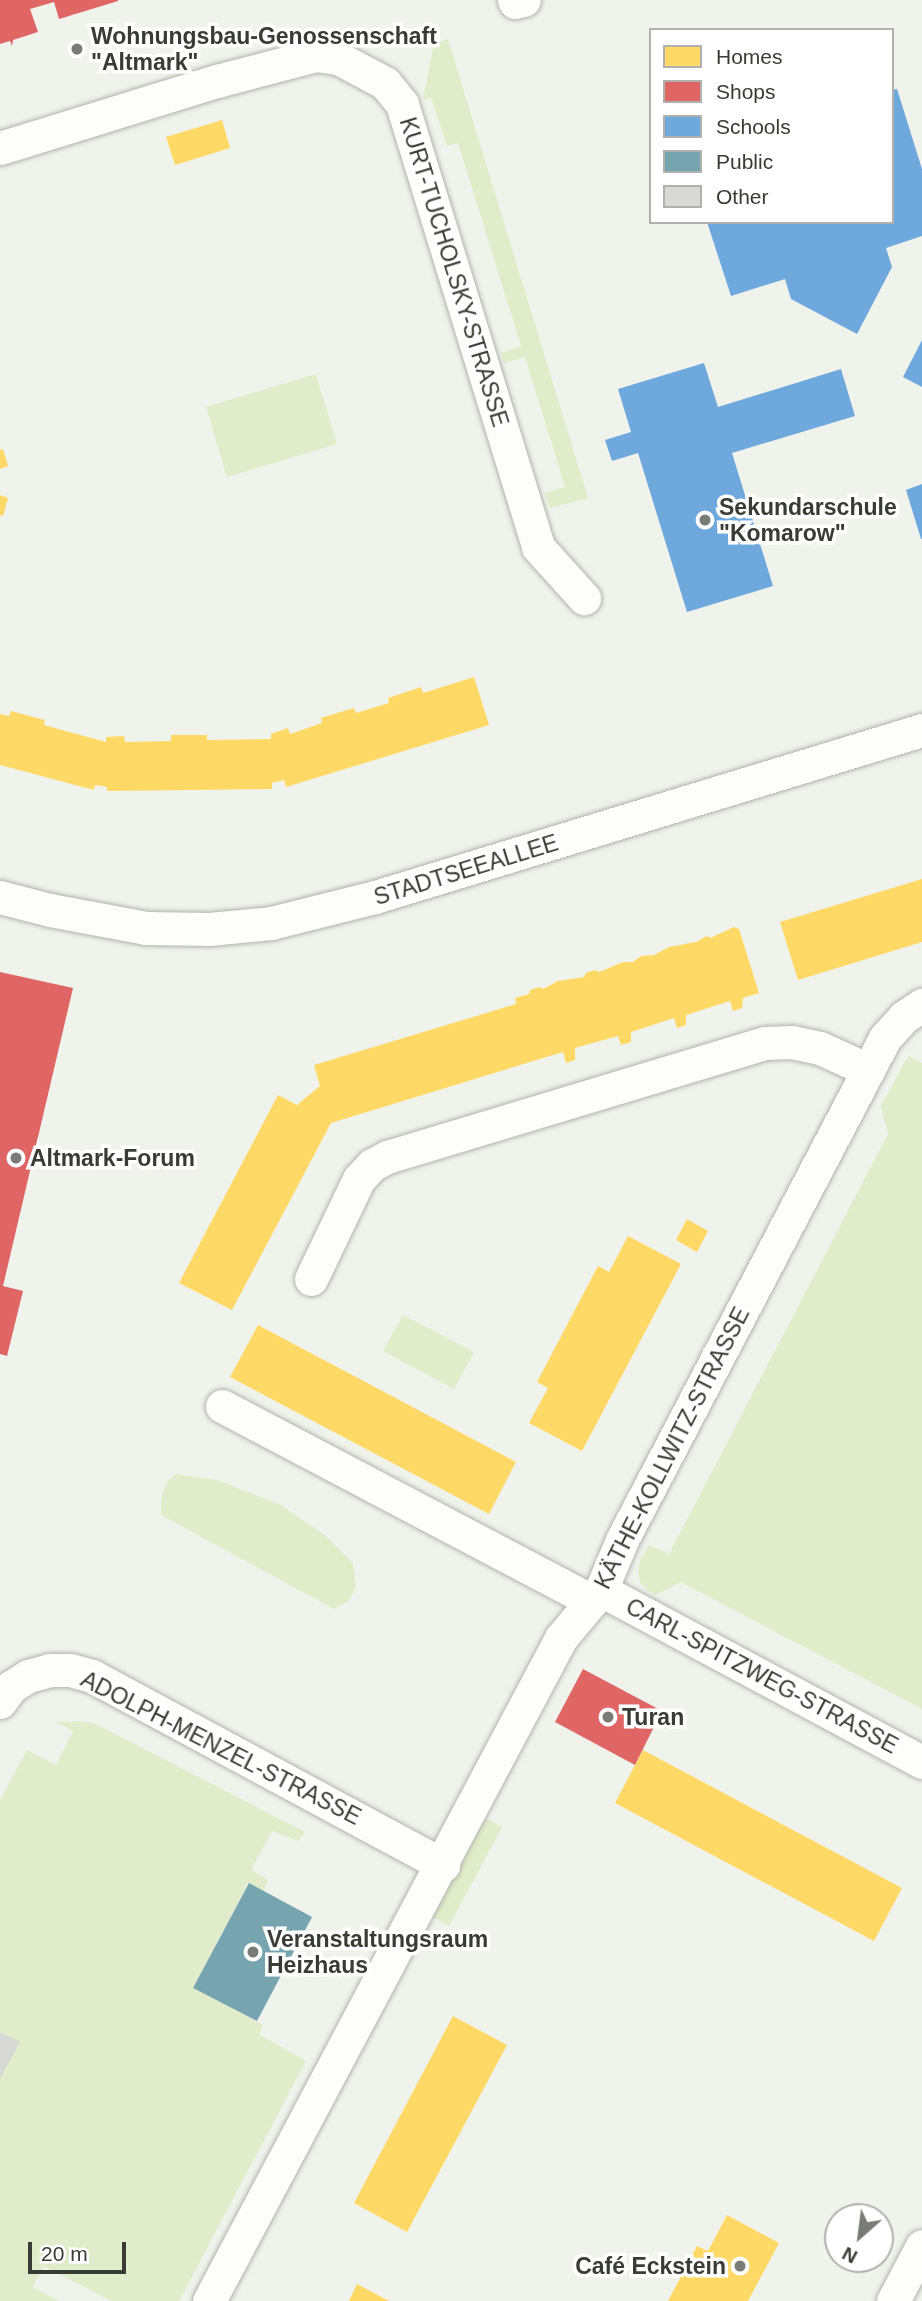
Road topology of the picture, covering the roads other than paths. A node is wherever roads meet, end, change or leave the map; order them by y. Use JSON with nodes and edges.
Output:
{"nodes":[{"id":1,"x":0,"y":148,"type":"edge"},
{"id":2,"x":584,"y":598,"type":"dead end"},
{"id":3,"x":922,"y":730,"type":"edge"},
{"id":4,"x":0,"y":897,"type":"edge"},
{"id":5,"x":922,"y":1005,"type":"edge"},
{"id":6,"x":868,"y":1070,"type":"junction"},
{"id":7,"x":311,"y":1279,"type":"dead end"},
{"id":8,"x":222,"y":1406,"type":"dead end"},
{"id":9,"x":597,"y":1596,"type":"junction"},
{"id":10,"x":0,"y":1702,"type":"edge"},
{"id":11,"x":922,"y":1762,"type":"edge"},
{"id":12,"x":443,"y":1865,"type":"junction"},
{"id":13,"x":922,"y":2246,"type":"edge"},
{"id":14,"x":209,"y":2301,"type":"edge"},
{"id":15,"x":893,"y":2301,"type":"edge"}],
"edges":[{"from":1,"to":2,"type":"street","name":"KURT-TUCHOLSKY-STRASSE"},
{"from":3,"to":4,"type":"street","name":"STADTSEEALLEE"},
{"from":5,"to":6,"type":"street","name":"KÄTHE-KOLLWITZ-STRASSE"},
{"from":6,"to":7,"type":"street"},
{"from":6,"to":9,"type":"street","name":"KÄTHE-KOLLWITZ-STRASSE"},
{"from":8,"to":9,"type":"street","name":"CARL-SPITZWEG-STRASSE"},
{"from":9,"to":11,"type":"street","name":"CARL-SPITZWEG-STRASSE"},
{"from":9,"to":12,"type":"street","name":"KÄTHE-KOLLWITZ-STRASSE"},
{"from":10,"to":12,"type":"street","name":"ADOLPH-MENZEL-STRASSE"},
{"from":12,"to":14,"type":"street","name":"KÄTHE-KOLLWITZ-STRASSE"},
{"from":13,"to":15,"type":"street"}]}
